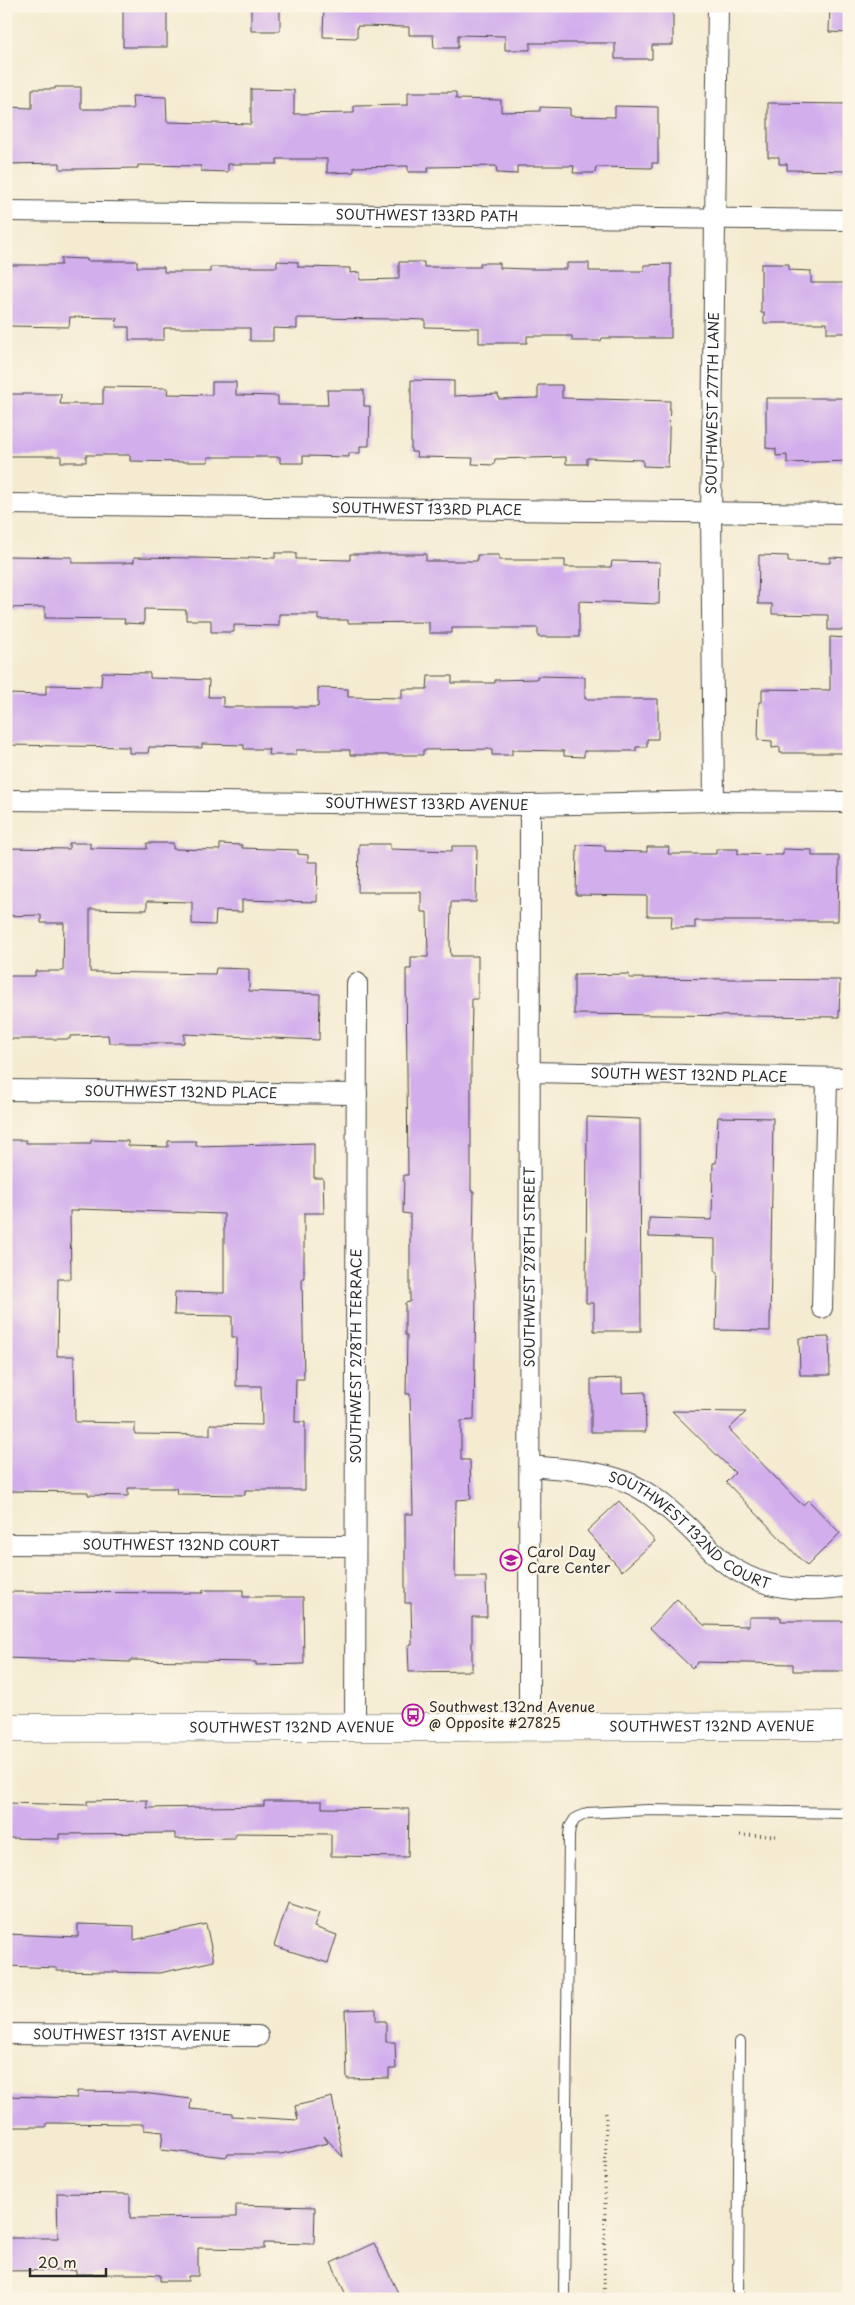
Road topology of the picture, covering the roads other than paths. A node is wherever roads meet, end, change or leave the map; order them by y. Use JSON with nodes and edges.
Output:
{"nodes":[{"id":1,"x":718,"y":6,"type":"edge"},
{"id":2,"x":6,"y":211,"type":"edge"},
{"id":3,"x":715,"y":218,"type":"junction"},
{"id":4,"x":849,"y":220,"type":"edge"},
{"id":5,"x":6,"y":504,"type":"edge"},
{"id":6,"x":711,"y":513,"type":"junction"},
{"id":7,"x":849,"y":514,"type":"edge"},
{"id":8,"x":6,"y":800,"type":"edge"},
{"id":9,"x":714,"y":801,"type":"junction"},
{"id":10,"x":849,"y":802,"type":"edge"},
{"id":11,"x":530,"y":805,"type":"junction"},
{"id":12,"x":357,"y":983,"type":"dead end"},
{"id":13,"x":528,"y":1072,"type":"junction"},
{"id":14,"x":826,"y":1078,"type":"junction"},
{"id":15,"x":849,"y":1078,"type":"edge"},
{"id":16,"x":6,"y":1090,"type":"edge"},
{"id":17,"x":357,"y":1094,"type":"junction"},
{"id":18,"x":822,"y":1308,"type":"dead end"},
{"id":19,"x":530,"y":1466,"type":"junction"},
{"id":20,"x":6,"y":1544,"type":"edge"},
{"id":21,"x":355,"y":1546,"type":"junction"},
{"id":22,"x":849,"y":1586,"type":"edge"},
{"id":23,"x":849,"y":1726,"type":"edge"},
{"id":24,"x":6,"y":1728,"type":"edge"},
{"id":25,"x":355,"y":1728,"type":"junction"},
{"id":26,"x":529,"y":1728,"type":"junction"},
{"id":27,"x":849,"y":1813,"type":"edge"},
{"id":28,"x":6,"y":2034,"type":"edge"},
{"id":29,"x":258,"y":2036,"type":"dead end"},
{"id":30,"x":740,"y":2042,"type":"dead end"},
{"id":31,"x":564,"y":2299,"type":"edge"},
{"id":32,"x":738,"y":2299,"type":"edge"}],
"edges":[{"from":1,"to":3,"type":"street","name":"SOUTHWEST 277TH LANE"},
{"from":2,"to":3,"type":"street","name":"SOUTHWEST 133RD PATH"},
{"from":3,"to":4,"type":"street","name":"SOUTHWEST 133RD PATH"},
{"from":3,"to":6,"type":"street","name":"SOUTHWEST 277TH LANE"},
{"from":5,"to":6,"type":"street","name":"SOUTHWEST 133RD PLACE"},
{"from":6,"to":7,"type":"street","name":"SOUTHWEST 133RD PLACE"},
{"from":6,"to":9,"type":"street","name":"SOUTHWEST 277TH LANE"},
{"from":8,"to":11,"type":"street","name":"SOUTHWEST 133RD AVENUE"},
{"from":9,"to":10,"type":"street","name":"SOUTHWEST 133RD AVENUE"},
{"from":9,"to":11,"type":"street","name":"SOUTHWEST 133RD AVENUE"},
{"from":11,"to":13,"type":"street","name":"SOUTHWEST 278TH STREET"},
{"from":12,"to":17,"type":"street","name":"SOUTHWEST 278TH TERRACE"},
{"from":13,"to":14,"type":"street","name":"SOUTH WEST 132ND PLACE"},
{"from":13,"to":19,"type":"street","name":"SOUTHWEST 278TH STREET"},
{"from":14,"to":15,"type":"street","name":"SOUTH WEST 132ND PLACE"},
{"from":14,"to":18,"type":"street"},
{"from":16,"to":17,"type":"street","name":"SOUTHWEST 132ND PLACE"},
{"from":17,"to":21,"type":"street","name":"SOUTHWEST 278TH TERRACE"},
{"from":19,"to":22,"type":"street","name":"SOUTHWEST 132ND COURT"},
{"from":19,"to":26,"type":"street","name":"SOUTHWEST 278TH STREET"},
{"from":20,"to":21,"type":"street","name":"SOUTHWEST 132ND COURT"},
{"from":21,"to":25,"type":"street","name":"SOUTHWEST 278TH TERRACE"},
{"from":23,"to":26,"type":"street","name":"SOUTHWEST 132ND AVENUE"},
{"from":24,"to":25,"type":"street","name":"SOUTHWEST 132ND AVENUE"},
{"from":25,"to":26,"type":"street","name":"SOUTHWEST 132ND AVENUE"},
{"from":27,"to":31,"type":"lane"},
{"from":28,"to":29,"type":"street","name":"SOUTHWEST 131ST AVENUE"},
{"from":30,"to":32,"type":"lane"}]}
